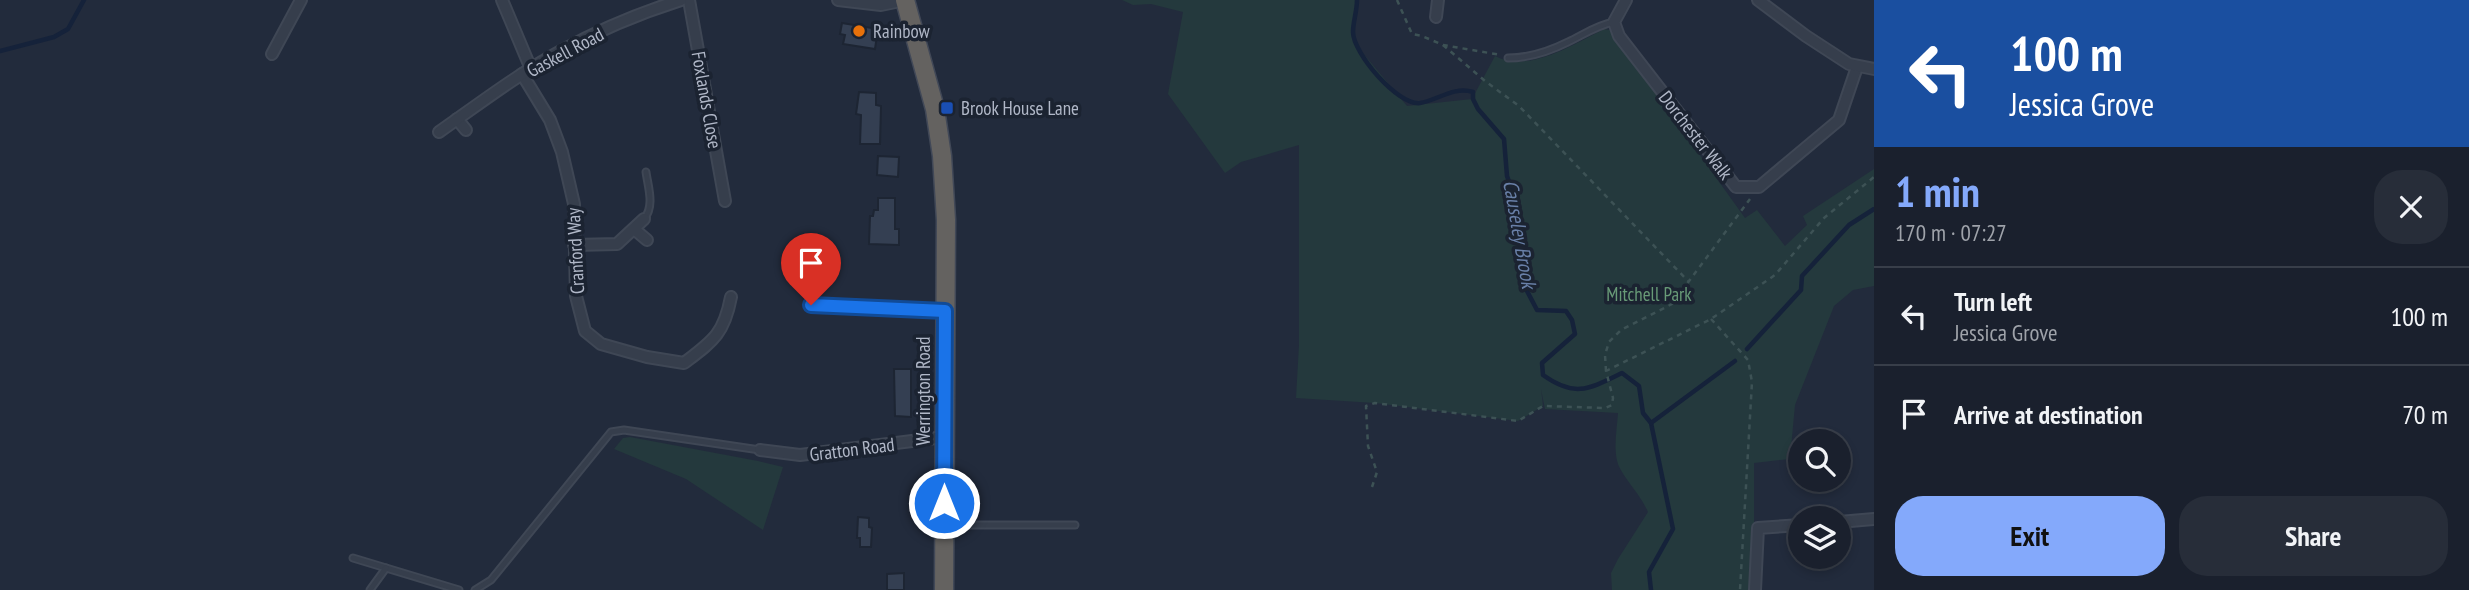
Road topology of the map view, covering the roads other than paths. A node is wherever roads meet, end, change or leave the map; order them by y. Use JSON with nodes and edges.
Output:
{"nodes":[{"id":1,"x":301,"y":0,"type":"edge"},
{"id":2,"x":502,"y":0,"type":"edge"},
{"id":3,"x":681,"y":0,"type":"edge"},
{"id":4,"x":690,"y":0,"type":"edge"},
{"id":5,"x":838,"y":0,"type":"edge"},
{"id":6,"x":905,"y":0,"type":"edge"},
{"id":7,"x":1438,"y":0,"type":"edge"},
{"id":8,"x":1626,"y":0,"type":"edge"},
{"id":9,"x":1758,"y":0,"type":"edge"},
{"id":10,"x":1436,"y":17,"type":"dead end"},
{"id":11,"x":1615,"y":22,"type":"junction"},
{"id":12,"x":272,"y":54,"type":"dead end"},
{"id":13,"x":1507,"y":58,"type":"road end"},
{"id":14,"x":1857,"y":66,"type":"junction"},
{"id":15,"x":1874,"y":69,"type":"edge"},
{"id":16,"x":526,"y":71,"type":"junction"},
{"id":17,"x":457,"y":119,"type":"junction"},
{"id":18,"x":466,"y":130,"type":"dead end"},
{"id":19,"x":439,"y":132,"type":"dead end"},
{"id":20,"x":646,"y":172,"type":"dead end"},
{"id":21,"x":725,"y":201,"type":"dead end"},
{"id":22,"x":644,"y":219,"type":"joint"},
{"id":23,"x":634,"y":229,"type":"junction"},
{"id":24,"x":647,"y":240,"type":"dead end"},
{"id":25,"x":574,"y":245,"type":"junction"},
{"id":26,"x":731,"y":297,"type":"dead end"},
{"id":27,"x":811,"y":305,"type":"dead end"},
{"id":28,"x":945,"y":311,"type":"junction"},
{"id":29,"x":944,"y":437,"type":"junction"},
{"id":30,"x":760,"y":450,"type":"joint"},
{"id":31,"x":1874,"y":519,"type":"edge"},
{"id":32,"x":1851,"y":521,"type":"edge"},
{"id":33,"x":944,"y":525,"type":"junction"},
{"id":34,"x":1075,"y":526,"type":"dead end"},
{"id":35,"x":1788,"y":526,"type":"edge"},
{"id":36,"x":353,"y":558,"type":"dead end"},
{"id":37,"x":386,"y":568,"type":"junction"},
{"id":38,"x":370,"y":590,"type":"edge"},
{"id":39,"x":459,"y":590,"type":"edge"},
{"id":40,"x":475,"y":590,"type":"edge"},
{"id":41,"x":944,"y":590,"type":"edge"},
{"id":42,"x":1755,"y":590,"type":"edge"}],
"edges":[{"from":1,"to":12,"type":"street"},
{"from":2,"to":16,"type":"street","name":"Cranford Way"},
{"from":3,"to":16,"type":"street","name":"Gaskell Road"},
{"from":4,"to":21,"type":"street","name":"Foxlands Close"},
{"from":5,"to":6,"type":"street"},
{"from":6,"to":28,"type":"highway","name":"Werrington Road"},
{"from":7,"to":10,"type":"street"},
{"from":8,"to":11,"type":"street"},
{"from":9,"to":14,"type":"street"},
{"from":11,"to":13,"type":"lane"},
{"from":11,"to":14,"type":"street","name":"Dorchester Walk"},
{"from":14,"to":15,"type":"street"},
{"from":16,"to":17,"type":"street","name":"Gaskell Road"},
{"from":16,"to":25,"type":"street","name":"Cranford Way"},
{"from":17,"to":18,"type":"street"},
{"from":17,"to":19,"type":"street","name":"Gaskell Road"},
{"from":20,"to":22,"type":"lane"},
{"from":22,"to":23,"type":"street"},
{"from":23,"to":24,"type":"street"},
{"from":23,"to":25,"type":"street"},
{"from":25,"to":26,"type":"street","name":"Cranford Way"},
{"from":27,"to":28,"type":"street"},
{"from":28,"to":29,"type":"highway","name":"Werrington Road"},
{"from":29,"to":30,"type":"street","name":"Gratton Road"},
{"from":29,"to":33,"type":"highway","name":"Werrington Road"},
{"from":30,"to":40,"type":"lane"},
{"from":31,"to":32,"type":"street"},
{"from":33,"to":34,"type":"lane"},
{"from":33,"to":41,"type":"highway","name":"Werrington Road"},
{"from":35,"to":42,"type":"street"},
{"from":36,"to":37,"type":"lane"},
{"from":37,"to":38,"type":"lane"},
{"from":37,"to":39,"type":"lane"}]}
